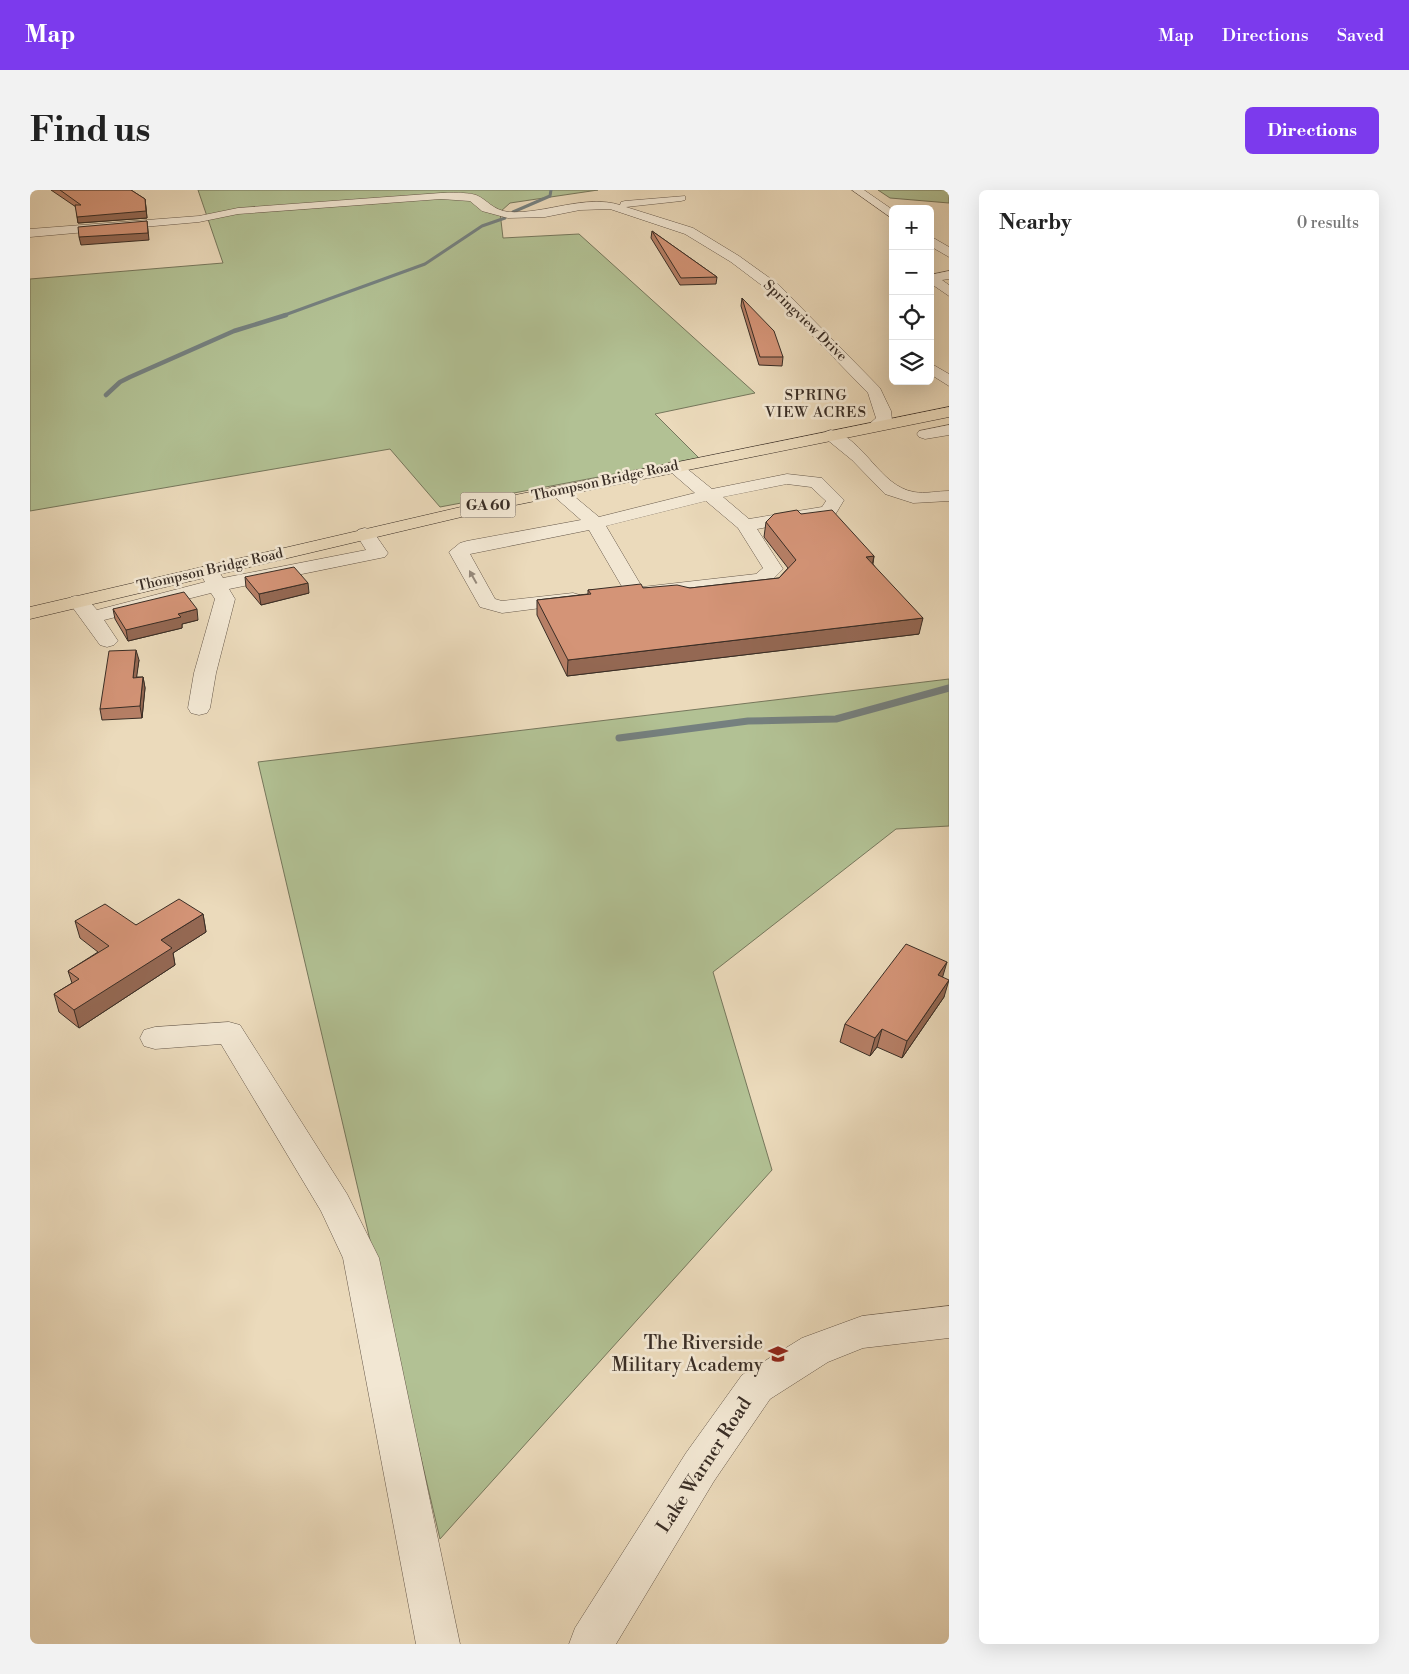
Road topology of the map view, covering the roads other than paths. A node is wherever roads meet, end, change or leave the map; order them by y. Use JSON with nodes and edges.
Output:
{"nodes":[{"id":1,"x":858,"y":190,"type":"edge"},
{"id":2,"x":442,"y":193,"type":"edge"},
{"id":3,"x":681,"y":198,"type":"dead end"},
{"id":4,"x":611,"y":206,"type":"junction"},
{"id":5,"x":889,"y":213,"type":"edge"},
{"id":6,"x":30,"y":233,"type":"edge"},
{"id":7,"x":934,"y":243,"type":"edge"},
{"id":8,"x":949,"y":253,"type":"edge"},
{"id":9,"x":949,"y":276,"type":"edge"},
{"id":10,"x":949,"y":292,"type":"edge"},
{"id":11,"x":934,"y":370,"type":"edge"},
{"id":12,"x":949,"y":381,"type":"edge"},
{"id":13,"x":948,"y":418,"type":"edge"},
{"id":14,"x":875,"y":426,"type":"junction"},
{"id":15,"x":925,"y":434,"type":"dead end"},
{"id":16,"x":831,"y":435,"type":"junction"},
{"id":17,"x":674,"y":466,"type":"junction"},
{"id":18,"x":557,"y":491,"type":"junction"},
{"id":19,"x":710,"y":495,"type":"junction"},
{"id":20,"x":949,"y":496,"type":"edge"},
{"id":21,"x":595,"y":524,"type":"junction"},
{"id":22,"x":745,"y":525,"type":"junction"},
{"id":23,"x":365,"y":534,"type":"joint"},
{"id":24,"x":213,"y":578,"type":"junction"},
{"id":25,"x":591,"y":597,"type":"edge"},
{"id":26,"x":78,"y":601,"type":"junction"},
{"id":27,"x":30,"y":613,"type":"edge"},
{"id":28,"x":92,"y":618,"type":"junction"},
{"id":29,"x":107,"y":640,"type":"dead end"},
{"id":30,"x":199,"y":708,"type":"dead end"},
{"id":31,"x":155,"y":1038,"type":"dead end"},
{"id":32,"x":949,"y":1322,"type":"edge"},
{"id":33,"x":438,"y":1644,"type":"edge"},
{"id":34,"x":591,"y":1644,"type":"edge"}],
"edges":[{"from":1,"to":5,"type":"street"},
{"from":2,"to":4,"type":"street","name":"Springview Drive"},
{"from":2,"to":6,"type":"street","name":"Springview Drive"},
{"from":3,"to":4,"type":"street"},
{"from":4,"to":14,"type":"street","name":"Springview Drive"},
{"from":7,"to":8,"type":"street"},
{"from":9,"to":10,"type":"street"},
{"from":11,"to":12,"type":"street"},
{"from":13,"to":14,"type":"highway","name":"Thompson Bridge Road","number":"GA 60"},
{"from":13,"to":15,"type":"street"},
{"from":14,"to":16,"type":"highway","name":"Thompson Bridge Road","number":"GA 60"},
{"from":16,"to":17,"type":"highway","name":"Thompson Bridge Road","number":"GA 60"},
{"from":16,"to":20,"type":"street"},
{"from":17,"to":18,"type":"highway","name":"Thompson Bridge Road","number":"GA 60"},
{"from":17,"to":19,"type":"street"},
{"from":18,"to":21,"type":"street"},
{"from":18,"to":23,"type":"highway","name":"Thompson Bridge Road","number":"GA 60"},
{"from":19,"to":21,"type":"street"},
{"from":19,"to":22,"type":"street"},
{"from":19,"to":22,"type":"street"},
{"from":21,"to":22,"type":"street"},
{"from":25,"to":21,"type":"street","one_way":true},
{"from":23,"to":24,"type":"street"},
{"from":24,"to":26,"type":"highway","name":"Thompson Bridge Road"},
{"from":24,"to":28,"type":"street"},
{"from":24,"to":30,"type":"street"},
{"from":26,"to":27,"type":"highway","name":"Thompson Bridge Road"},
{"from":26,"to":28,"type":"street"},
{"from":28,"to":29,"type":"street"},
{"from":31,"to":33,"type":"street"},
{"from":32,"to":34,"type":"street","name":"Lake Warner Road"}]}
